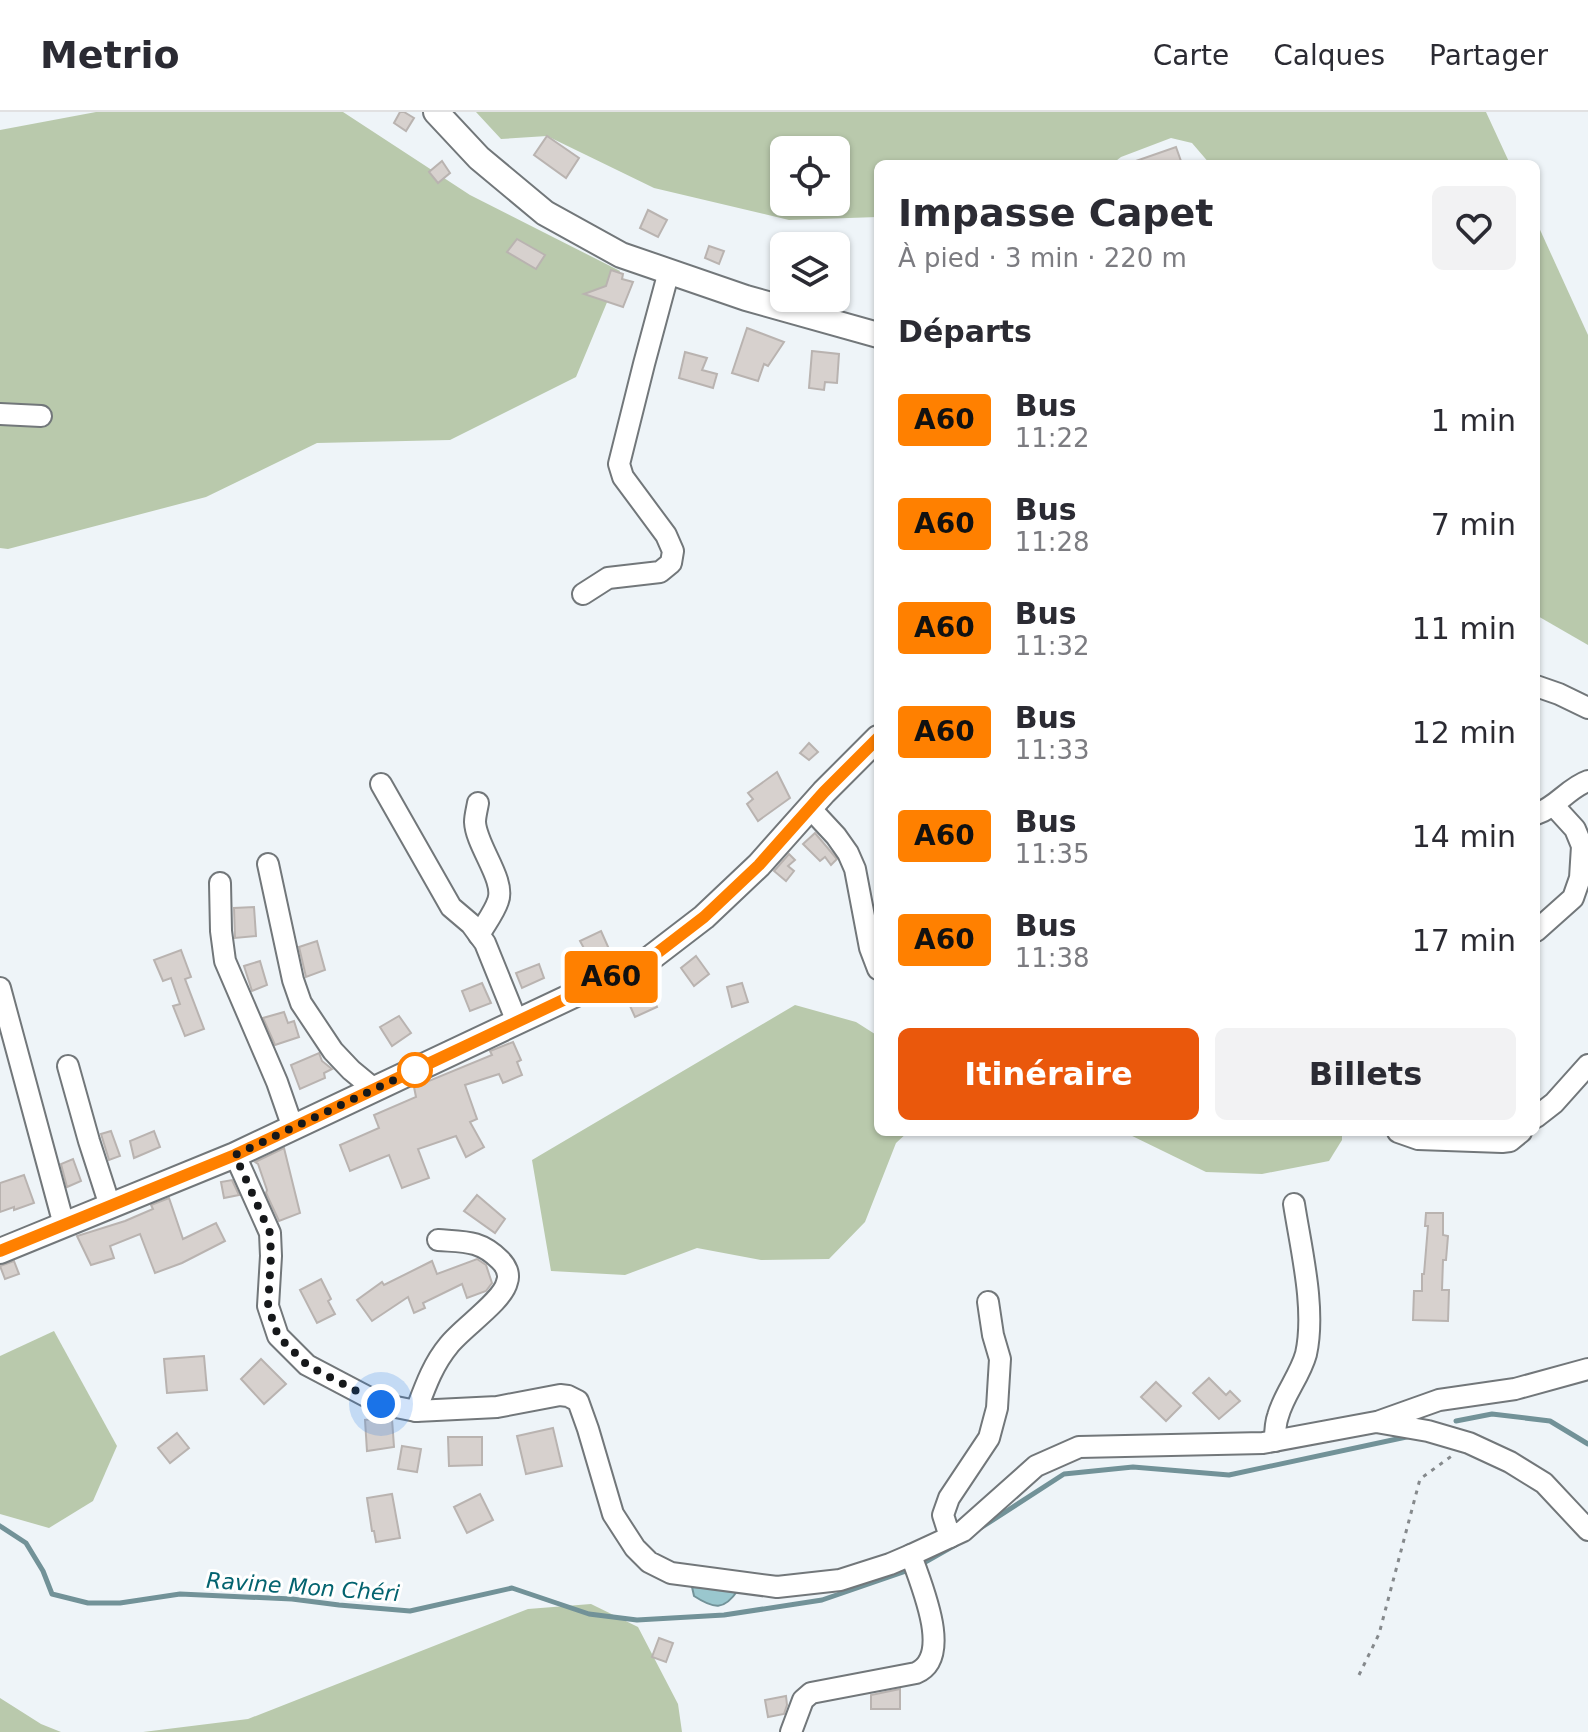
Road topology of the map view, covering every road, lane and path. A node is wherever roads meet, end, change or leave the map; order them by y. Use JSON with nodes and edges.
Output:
{"nodes":[{"id":1,"x":436,"y":112,"type":"edge"},
{"id":2,"x":669,"y":271,"type":"junction"},
{"id":3,"x":874,"y":334,"type":"edge"},
{"id":4,"x":0,"y":414,"type":"edge"},
{"id":5,"x":41,"y":416,"type":"dead end"},
{"id":6,"x":583,"y":594,"type":"dead end"},
{"id":7,"x":1540,"y":687,"type":"edge"},
{"id":8,"x":1588,"y":708,"type":"edge"},
{"id":9,"x":874,"y":742,"type":"edge"},
{"id":10,"x":1588,"y":781,"type":"edge"},
{"id":11,"x":381,"y":784,"type":"dead end"},
{"id":12,"x":478,"y":803,"type":"dead end"},
{"id":13,"x":810,"y":808,"type":"junction"},
{"id":14,"x":1545,"y":810,"type":"edge"},
{"id":15,"x":268,"y":864,"type":"dead end"},
{"id":16,"x":220,"y":883,"type":"dead end"},
{"id":17,"x":1540,"y":927,"type":"edge"},
{"id":18,"x":479,"y":935,"type":"junction"},
{"id":19,"x":874,"y":958,"type":"edge"},
{"id":20,"x":0,"y":988,"type":"edge"},
{"id":21,"x":517,"y":1022,"type":"junction"},
{"id":22,"x":1588,"y":1065,"type":"edge"},
{"id":23,"x":68,"y":1066,"type":"dead end"},
{"id":24,"x":374,"y":1089,"type":"junction"},
{"id":25,"x":1540,"y":1114,"type":"edge"},
{"id":26,"x":293,"y":1128,"type":"junction"},
{"id":27,"x":1409,"y":1136,"type":"edge"},
{"id":28,"x":1516,"y":1136,"type":"edge"},
{"id":29,"x":235,"y":1155,"type":"junction"},
{"id":30,"x":1294,"y":1204,"type":"dead end"},
{"id":31,"x":110,"y":1206,"type":"junction"},
{"id":32,"x":64,"y":1225,"type":"junction"},
{"id":33,"x":438,"y":1240,"type":"dead end"},
{"id":34,"x":0,"y":1251,"type":"edge"},
{"id":35,"x":988,"y":1302,"type":"dead end"},
{"id":36,"x":1588,"y":1369,"type":"edge"},
{"id":37,"x":416,"y":1411,"type":"junction"},
{"id":38,"x":1376,"y":1422,"type":"junction"},
{"id":39,"x":1275,"y":1441,"type":"junction"},
{"id":40,"x":1469,"y":1443,"type":"junction"},
{"id":41,"x":1588,"y":1530,"type":"edge"},
{"id":42,"x":950,"y":1537,"type":"junction"},
{"id":43,"x":911,"y":1555,"type":"junction"},
{"id":44,"x":1359,"y":1675,"type":"dead end"},
{"id":45,"x":791,"y":1732,"type":"edge"}],
"edges":[{"from":1,"to":2,"type":"main road"},
{"from":2,"to":3,"type":"main road"},
{"from":2,"to":6,"type":"street"},
{"from":4,"to":5,"type":"street"},
{"from":7,"to":8,"type":"street"},
{"from":9,"to":13,"type":"main road"},
{"from":10,"to":14,"type":"street"},
{"from":11,"to":18,"type":"street"},
{"from":12,"to":18,"type":"street"},
{"from":13,"to":19,"type":"street"},
{"from":13,"to":21,"type":"main road"},
{"from":14,"to":17,"type":"street"},
{"from":15,"to":24,"type":"street"},
{"from":16,"to":26,"type":"street"},
{"from":18,"to":21,"type":"street"},
{"from":20,"to":32,"type":"street"},
{"from":21,"to":24,"type":"main road"},
{"from":22,"to":25,"type":"street"},
{"from":23,"to":31,"type":"street"},
{"from":24,"to":26,"type":"main road"},
{"from":26,"to":29,"type":"main road"},
{"from":27,"to":28,"type":"street"},
{"from":29,"to":31,"type":"main road"},
{"from":29,"to":37,"type":"street"},
{"from":30,"to":39,"type":"street"},
{"from":31,"to":32,"type":"main road"},
{"from":32,"to":34,"type":"main road"},
{"from":33,"to":37,"type":"street"},
{"from":35,"to":42,"type":"street"},
{"from":36,"to":38,"type":"street"},
{"from":37,"to":43,"type":"street"},
{"from":38,"to":39,"type":"street"},
{"from":38,"to":40,"type":"street"},
{"from":39,"to":42,"type":"street"},
{"from":40,"to":41,"type":"street"},
{"from":40,"to":44,"type":"path"},
{"from":42,"to":43,"type":"street"},
{"from":43,"to":45,"type":"street"}]}
